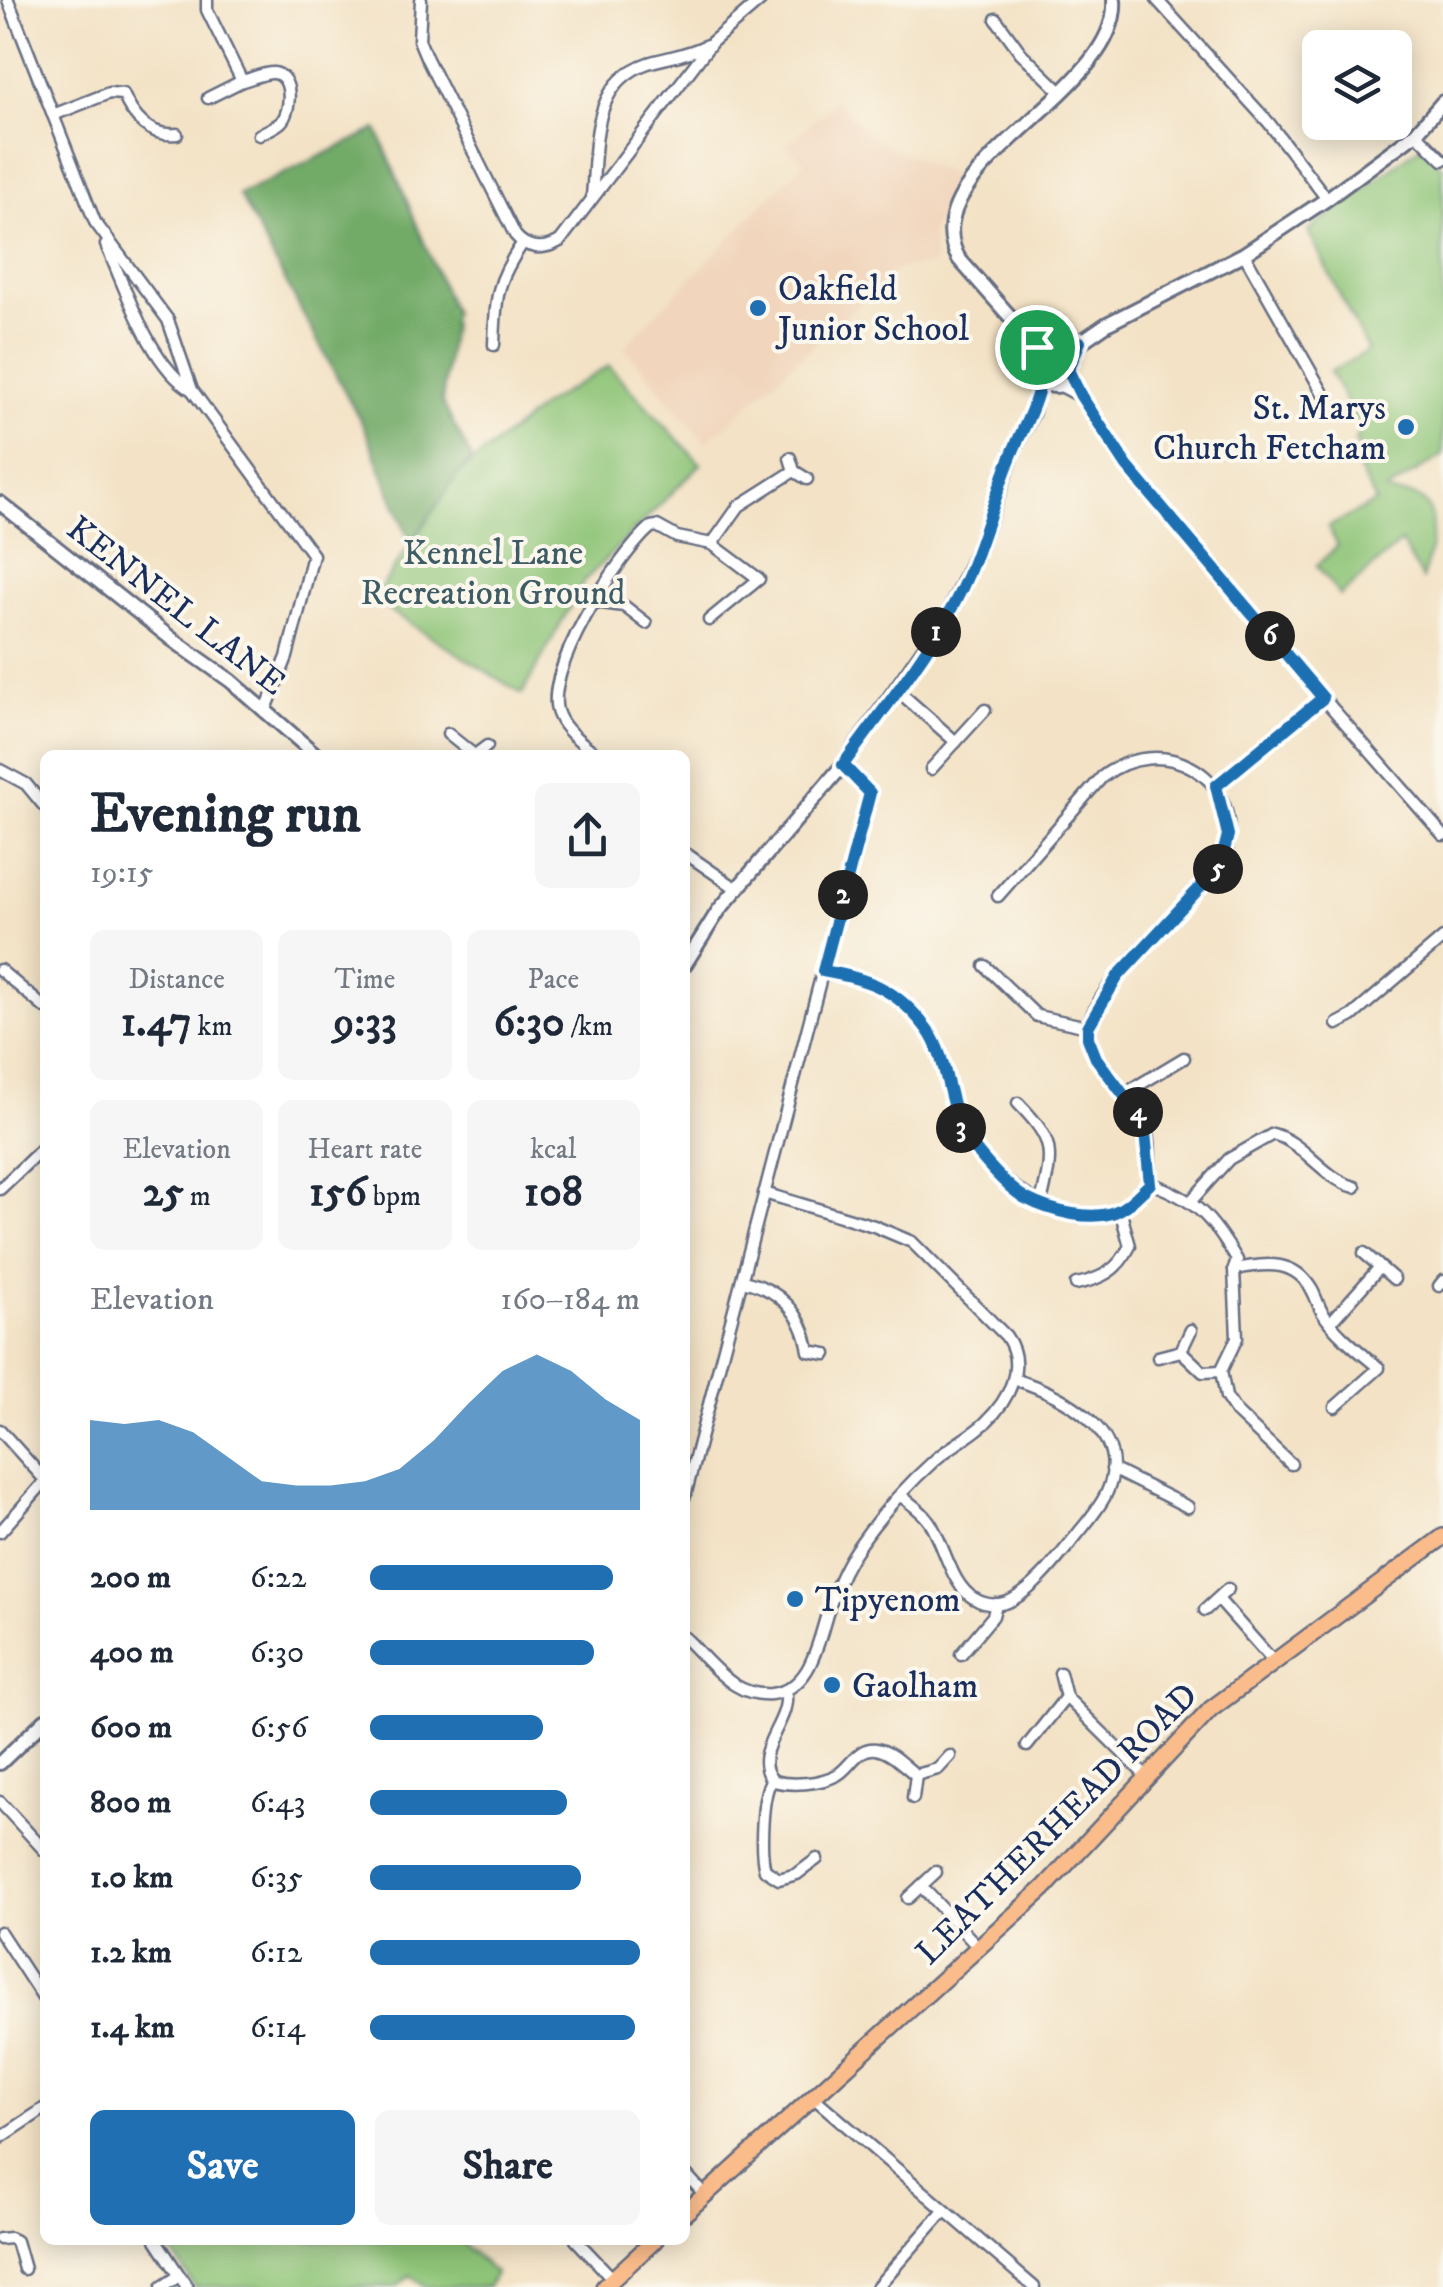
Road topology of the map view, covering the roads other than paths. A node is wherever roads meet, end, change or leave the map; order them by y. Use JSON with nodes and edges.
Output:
{"nodes":[{"id":1,"x":8,"y":0,"type":"edge"},
{"id":2,"x":208,"y":0,"type":"edge"},
{"id":3,"x":420,"y":0,"type":"edge"},
{"id":4,"x":762,"y":0,"type":"edge"},
{"id":5,"x":1114,"y":0,"type":"edge"},
{"id":6,"x":1157,"y":0,"type":"edge"},
{"id":7,"x":996,"y":20,"type":"dead end"},
{"id":8,"x":712,"y":42,"type":"junction"},
{"id":9,"x":242,"y":81,"type":"junction"},
{"id":10,"x":1061,"y":92,"type":"junction"},
{"id":11,"x":208,"y":98,"type":"dead end"},
{"id":12,"x":1443,"y":102,"type":"edge"},
{"id":13,"x":54,"y":116,"type":"junction"},
{"id":14,"x":177,"y":134,"type":"dead end"},
{"id":15,"x":259,"y":134,"type":"dead end"},
{"id":16,"x":1416,"y":134,"type":"junction"},
{"id":17,"x":1443,"y":160,"type":"edge"},
{"id":18,"x":592,"y":197,"type":"junction"},
{"id":19,"x":1328,"y":199,"type":"junction"},
{"id":20,"x":95,"y":222,"type":"junction"},
{"id":21,"x":522,"y":244,"type":"junction"},
{"id":22,"x":1244,"y":254,"type":"junction"},
{"id":23,"x":494,"y":345,"type":"dead end"},
{"id":24,"x":1055,"y":366,"type":"junction"},
{"id":25,"x":1058,"y":385,"type":"junction"},
{"id":26,"x":192,"y":390,"type":"junction"},
{"id":27,"x":1323,"y":393,"type":"dead end"},
{"id":28,"x":1081,"y":396,"type":"junction"},
{"id":29,"x":1032,"y":412,"type":"junction"},
{"id":30,"x":790,"y":458,"type":"dead end"},
{"id":31,"x":794,"y":471,"type":"junction"},
{"id":32,"x":807,"y":479,"type":"dead end"},
{"id":33,"x":0,"y":503,"type":"edge"},
{"id":34,"x":712,"y":544,"type":"junction"},
{"id":35,"x":594,"y":602,"type":"junction"},
{"id":36,"x":709,"y":620,"type":"dead end"},
{"id":37,"x":646,"y":622,"type":"dead end"},
{"id":38,"x":897,"y":690,"type":"junction"},
{"id":39,"x":1323,"y":698,"type":"junction"},
{"id":40,"x":985,"y":710,"type":"dead end"},
{"id":41,"x":264,"y":712,"type":"junction"},
{"id":42,"x":448,"y":734,"type":"dead end"},
{"id":43,"x":956,"y":742,"type":"junction"},
{"id":44,"x":487,"y":746,"type":"dead end"},
{"id":45,"x":310,"y":750,"type":"edge"},
{"id":46,"x":468,"y":750,"type":"edge"},
{"id":47,"x":481,"y":750,"type":"edge"},
{"id":48,"x":591,"y":750,"type":"edge"},
{"id":49,"x":843,"y":765,"type":"junction"},
{"id":50,"x":931,"y":769,"type":"dead end"},
{"id":51,"x":0,"y":770,"type":"edge"},
{"id":52,"x":1216,"y":786,"type":"junction"},
{"id":53,"x":40,"y":801,"type":"edge"},
{"id":54,"x":1443,"y":836,"type":"edge"},
{"id":55,"x":690,"y":857,"type":"edge"},
{"id":56,"x":736,"y":889,"type":"junction"},
{"id":57,"x":998,"y":896,"type":"dead end"},
{"id":58,"x":1443,"y":938,"type":"edge"},
{"id":59,"x":690,"y":955,"type":"edge"},
{"id":60,"x":985,"y":966,"type":"dead end"},
{"id":61,"x":0,"y":970,"type":"edge"},
{"id":62,"x":823,"y":971,"type":"junction"},
{"id":63,"x":40,"y":1004,"type":"edge"},
{"id":64,"x":1337,"y":1024,"type":"dead end"},
{"id":65,"x":1088,"y":1027,"type":"junction"},
{"id":66,"x":1184,"y":1058,"type":"dead end"},
{"id":67,"x":1124,"y":1094,"type":"junction"},
{"id":68,"x":1018,"y":1103,"type":"dead end"},
{"id":69,"x":40,"y":1151,"type":"edge"},
{"id":70,"x":1150,"y":1184,"type":"junction"},
{"id":71,"x":1355,"y":1187,"type":"dead end"},
{"id":72,"x":0,"y":1189,"type":"edge"},
{"id":73,"x":764,"y":1194,"type":"junction"},
{"id":74,"x":1191,"y":1202,"type":"junction"},
{"id":75,"x":1041,"y":1203,"type":"junction"},
{"id":76,"x":1120,"y":1210,"type":"junction"},
{"id":77,"x":1364,"y":1253,"type":"dead end"},
{"id":78,"x":1380,"y":1267,"type":"junction"},
{"id":79,"x":1234,"y":1269,"type":"junction"},
{"id":80,"x":1394,"y":1279,"type":"dead end"},
{"id":81,"x":742,"y":1280,"type":"junction"},
{"id":82,"x":1076,"y":1284,"type":"dead end"},
{"id":83,"x":976,"y":1304,"type":"junction"},
{"id":84,"x":966,"y":1314,"type":"dead end"},
{"id":85,"x":1330,"y":1322,"type":"junction"},
{"id":86,"x":1190,"y":1330,"type":"dead end"},
{"id":87,"x":1181,"y":1352,"type":"junction"},
{"id":88,"x":826,"y":1354,"type":"dead end"},
{"id":89,"x":1158,"y":1357,"type":"dead end"},
{"id":90,"x":1221,"y":1372,"type":"junction"},
{"id":91,"x":1014,"y":1379,"type":"junction"},
{"id":92,"x":1335,"y":1407,"type":"dead end"},
{"id":93,"x":0,"y":1430,"type":"edge"},
{"id":94,"x":1291,"y":1464,"type":"dead end"},
{"id":95,"x":1112,"y":1469,"type":"junction"},
{"id":96,"x":40,"y":1474,"type":"edge"},
{"id":97,"x":690,"y":1477,"type":"edge"},
{"id":98,"x":40,"y":1486,"type":"edge"},
{"id":99,"x":901,"y":1496,"type":"junction"},
{"id":100,"x":1188,"y":1507,"type":"dead end"},
{"id":101,"x":0,"y":1532,"type":"edge"},
{"id":102,"x":1443,"y":1538,"type":"edge"},
{"id":103,"x":1228,"y":1589,"type":"dead end"},
{"id":104,"x":1218,"y":1599,"type":"junction"},
{"id":105,"x":996,"y":1604,"type":"junction"},
{"id":106,"x":1205,"y":1610,"type":"dead end"},
{"id":107,"x":690,"y":1643,"type":"edge"},
{"id":108,"x":961,"y":1654,"type":"dead end"},
{"id":109,"x":1273,"y":1660,"type":"junction"},
{"id":110,"x":1060,"y":1673,"type":"dead end"},
{"id":111,"x":784,"y":1690,"type":"junction"},
{"id":112,"x":1066,"y":1697,"type":"junction"},
{"id":113,"x":40,"y":1725,"type":"edge"},
{"id":114,"x":1028,"y":1746,"type":"dead end"},
{"id":115,"x":949,"y":1761,"type":"dead end"},
{"id":116,"x":0,"y":1763,"type":"edge"},
{"id":117,"x":916,"y":1775,"type":"junction"},
{"id":118,"x":1146,"y":1776,"type":"junction"},
{"id":119,"x":772,"y":1780,"type":"junction"},
{"id":120,"x":913,"y":1798,"type":"dead end"},
{"id":121,"x":0,"y":1802,"type":"edge"},
{"id":122,"x":40,"y":1846,"type":"edge"},
{"id":123,"x":816,"y":1859,"type":"dead end"},
{"id":124,"x":936,"y":1872,"type":"dead end"},
{"id":125,"x":922,"y":1886,"type":"junction"},
{"id":126,"x":908,"y":1898,"type":"dead end"},
{"id":127,"x":0,"y":1932,"type":"edge"},
{"id":128,"x":978,"y":1948,"type":"junction"},
{"id":129,"x":40,"y":1993,"type":"edge"},
{"id":130,"x":812,"y":2097,"type":"junction"},
{"id":131,"x":40,"y":2111,"type":"edge"},
{"id":132,"x":0,"y":2138,"type":"edge"},
{"id":133,"x":690,"y":2178,"type":"edge"},
{"id":134,"x":705,"y":2195,"type":"junction"},
{"id":135,"x":690,"y":2208,"type":"edge"},
{"id":136,"x":944,"y":2211,"type":"junction"},
{"id":137,"x":0,"y":2239,"type":"edge"},
{"id":138,"x":159,"y":2245,"type":"edge"},
{"id":139,"x":580,"y":2245,"type":"edge"},
{"id":140,"x":650,"y":2245,"type":"edge"},
{"id":141,"x":24,"y":2269,"type":"dead end"},
{"id":142,"x":180,"y":2276,"type":"junction"},
{"id":143,"x":608,"y":2283,"type":"edge"},
{"id":144,"x":162,"y":2287,"type":"edge"},
{"id":145,"x":187,"y":2287,"type":"edge"},
{"id":146,"x":877,"y":2287,"type":"edge"},
{"id":147,"x":1034,"y":2287,"type":"edge"}],
"edges":[{"from":1,"to":13,"type":"street"},
{"from":2,"to":9,"type":"street"},
{"from":3,"to":21,"type":"street"},
{"from":4,"to":8,"type":"street"},
{"from":5,"to":10,"type":"street"},
{"from":6,"to":19,"type":"street"},
{"from":7,"to":10,"type":"street"},
{"from":8,"to":18,"type":"street"},
{"from":8,"to":18,"type":"street"},
{"from":9,"to":11,"type":"street"},
{"from":9,"to":15,"type":"street"},
{"from":10,"to":24,"type":"street"},
{"from":12,"to":16,"type":"street"},
{"from":13,"to":14,"type":"street"},
{"from":13,"to":20,"type":"street"},
{"from":16,"to":17,"type":"street"},
{"from":16,"to":19,"type":"street"},
{"from":18,"to":21,"type":"street"},
{"from":19,"to":22,"type":"street"},
{"from":20,"to":26,"type":"street"},
{"from":20,"to":26,"type":"street"},
{"from":21,"to":23,"type":"street"},
{"from":22,"to":24,"type":"street"},
{"from":22,"to":27,"type":"street"},
{"from":24,"to":25,"type":"street"},
{"from":24,"to":25,"type":"street"},
{"from":24,"to":28,"type":"street"},
{"from":24,"to":29,"type":"street"},
{"from":25,"to":28,"type":"street"},
{"from":25,"to":29,"type":"street"},
{"from":26,"to":41,"type":"street"},
{"from":28,"to":39,"type":"street"},
{"from":29,"to":38,"type":"street"},
{"from":30,"to":31,"type":"street"},
{"from":31,"to":32,"type":"street"},
{"from":31,"to":34,"type":"street"},
{"from":33,"to":41,"type":"street","name":"KENNEL LANE"},
{"from":34,"to":35,"type":"street"},
{"from":34,"to":36,"type":"street"},
{"from":35,"to":37,"type":"street"},
{"from":35,"to":48,"type":"street"},
{"from":38,"to":43,"type":"street"},
{"from":38,"to":49,"type":"street"},
{"from":39,"to":52,"type":"street"},
{"from":39,"to":54,"type":"street"},
{"from":40,"to":43,"type":"street"},
{"from":41,"to":45,"type":"street","name":"KENNEL LANE"},
{"from":42,"to":46,"type":"street"},
{"from":43,"to":50,"type":"street"},
{"from":44,"to":47,"type":"street"},
{"from":49,"to":56,"type":"street"},
{"from":49,"to":62,"type":"street"},
{"from":51,"to":53,"type":"street"},
{"from":52,"to":57,"type":"street"},
{"from":52,"to":65,"type":"street"},
{"from":55,"to":56,"type":"street"},
{"from":56,"to":59,"type":"street"},
{"from":58,"to":64,"type":"street"},
{"from":60,"to":65,"type":"street"},
{"from":61,"to":63,"type":"street"},
{"from":62,"to":73,"type":"street"},
{"from":62,"to":75,"type":"street"},
{"from":65,"to":67,"type":"street"},
{"from":66,"to":67,"type":"street"},
{"from":67,"to":70,"type":"street"},
{"from":68,"to":75,"type":"street"},
{"from":69,"to":72,"type":"street"},
{"from":70,"to":74,"type":"street"},
{"from":70,"to":76,"type":"street"},
{"from":71,"to":74,"type":"street"},
{"from":73,"to":81,"type":"street"},
{"from":73,"to":83,"type":"street"},
{"from":74,"to":79,"type":"street"},
{"from":75,"to":76,"type":"street"},
{"from":76,"to":82,"type":"street"},
{"from":77,"to":78,"type":"street"},
{"from":78,"to":80,"type":"street"},
{"from":78,"to":85,"type":"street"},
{"from":79,"to":85,"type":"street"},
{"from":79,"to":90,"type":"street"},
{"from":81,"to":88,"type":"street"},
{"from":81,"to":97,"type":"street"},
{"from":83,"to":84,"type":"street"},
{"from":83,"to":91,"type":"street"},
{"from":85,"to":92,"type":"street"},
{"from":86,"to":87,"type":"street"},
{"from":87,"to":89,"type":"street"},
{"from":87,"to":90,"type":"street"},
{"from":90,"to":94,"type":"street"},
{"from":91,"to":95,"type":"street"},
{"from":91,"to":99,"type":"street"},
{"from":93,"to":96,"type":"street"},
{"from":95,"to":100,"type":"street"},
{"from":95,"to":105,"type":"street"},
{"from":98,"to":101,"type":"street"},
{"from":99,"to":105,"type":"street"},
{"from":99,"to":111,"type":"street"},
{"from":102,"to":109,"type":"main road","name":"LEATHERHEAD ROAD"},
{"from":103,"to":104,"type":"street"},
{"from":104,"to":106,"type":"street"},
{"from":104,"to":109,"type":"street"},
{"from":105,"to":108,"type":"street"},
{"from":107,"to":111,"type":"street"},
{"from":109,"to":118,"type":"main road","name":"LEATHERHEAD ROAD"},
{"from":110,"to":112,"type":"street"},
{"from":111,"to":119,"type":"street"},
{"from":112,"to":114,"type":"street"},
{"from":112,"to":118,"type":"street"},
{"from":113,"to":116,"type":"street"},
{"from":115,"to":117,"type":"street"},
{"from":117,"to":119,"type":"street"},
{"from":117,"to":120,"type":"street"},
{"from":118,"to":128,"type":"main road","name":"LEATHERHEAD ROAD"},
{"from":119,"to":123,"type":"street"},
{"from":121,"to":122,"type":"street"},
{"from":124,"to":125,"type":"street"},
{"from":125,"to":126,"type":"street"},
{"from":125,"to":128,"type":"street"},
{"from":127,"to":129,"type":"street"},
{"from":128,"to":130,"type":"main road","name":"LEATHERHEAD ROAD"},
{"from":130,"to":134,"type":"main road","name":"LEATHERHEAD ROAD"},
{"from":130,"to":136,"type":"street"},
{"from":131,"to":132,"type":"street"},
{"from":133,"to":134,"type":"street"},
{"from":134,"to":135,"type":"main road","name":"LEATHERHEAD ROAD"},
{"from":136,"to":146,"type":"street"},
{"from":136,"to":147,"type":"street"},
{"from":137,"to":141,"type":"street"},
{"from":138,"to":142,"type":"street"},
{"from":139,"to":143,"type":"street"},
{"from":140,"to":143,"type":"main road"},
{"from":142,"to":144,"type":"street"},
{"from":142,"to":145,"type":"street"}]}
